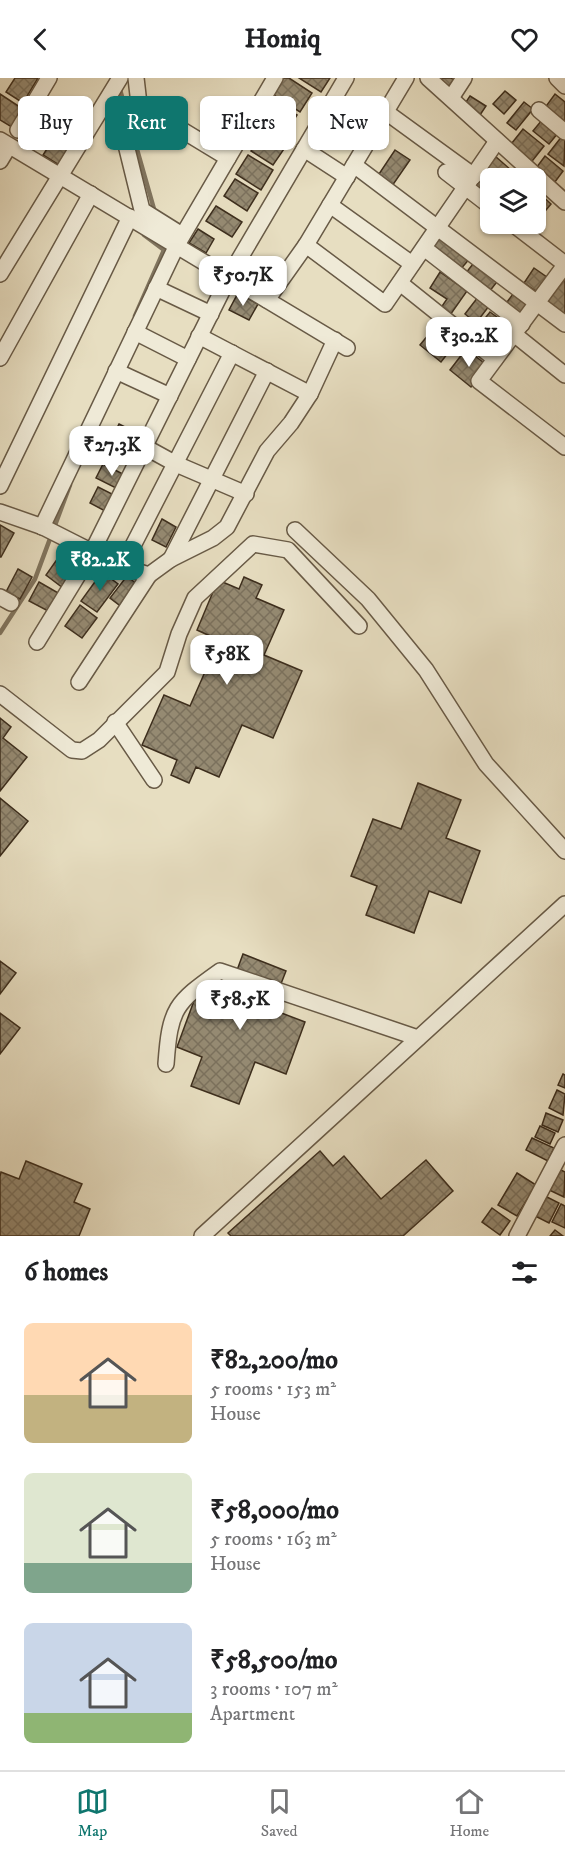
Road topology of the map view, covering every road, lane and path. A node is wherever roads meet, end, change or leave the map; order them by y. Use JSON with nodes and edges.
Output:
{"nodes":[{"id":1,"x":50,"y":78,"type":"edge"},
{"id":2,"x":136,"y":78,"type":"edge"},
{"id":3,"x":275,"y":78,"type":"edge"},
{"id":4,"x":346,"y":78,"type":"edge"},
{"id":5,"x":406,"y":78,"type":"edge"},
{"id":6,"x":428,"y":78,"type":"edge"},
{"id":7,"x":464,"y":78,"type":"edge"},
{"id":8,"x":557,"y":78,"type":"edge"},
{"id":9,"x":565,"y":86,"type":"edge"},
{"id":10,"x":117,"y":90,"type":"edge"},
{"id":11,"x":39,"y":96,"type":"edge"},
{"id":12,"x":451,"y":98,"type":"junction"},
{"id":13,"x":389,"y":107,"type":"edge"},
{"id":14,"x":539,"y":110,"type":"dead end"},
{"id":15,"x":389,"y":114,"type":"edge"},
{"id":16,"x":565,"y":132,"type":"edge"},
{"id":17,"x":497,"y":141,"type":"junction"},
{"id":18,"x":4,"y":143,"type":"edge"},
{"id":19,"x":304,"y":149,"type":"junction"},
{"id":20,"x":363,"y":150,"type":"edge"},
{"id":21,"x":228,"y":158,"type":"junction"},
{"id":22,"x":0,"y":161,"type":"edge"},
{"id":23,"x":350,"y":171,"type":"junction"},
{"id":24,"x":446,"y":172,"type":"dead end"},
{"id":25,"x":61,"y":175,"type":"junction"},
{"id":26,"x":470,"y":182,"type":"junction"},
{"id":27,"x":91,"y":194,"type":"junction"},
{"id":28,"x":480,"y":194,"type":"edge"},
{"id":29,"x":565,"y":202,"type":"edge"},
{"id":30,"x":330,"y":205,"type":"junction"},
{"id":31,"x":145,"y":220,"type":"junction"},
{"id":32,"x":438,"y":228,"type":"junction"},
{"id":33,"x":526,"y":234,"type":"edge"},
{"id":34,"x":180,"y":240,"type":"junction"},
{"id":35,"x":306,"y":244,"type":"junction"},
{"id":36,"x":424,"y":248,"type":"junction"},
{"id":37,"x":412,"y":264,"type":"junction"},
{"id":38,"x":565,"y":264,"type":"edge"},
{"id":39,"x":0,"y":274,"type":"edge"},
{"id":40,"x":230,"y":275,"type":"junction"},
{"id":41,"x":400,"y":283,"type":"junction"},
{"id":42,"x":156,"y":288,"type":"junction"},
{"id":43,"x":267,"y":300,"type":"junction"},
{"id":44,"x":537,"y":302,"type":"junction"},
{"id":45,"x":211,"y":314,"type":"junction"},
{"id":46,"x":565,"y":324,"type":"edge"},
{"id":47,"x":518,"y":329,"type":"junction"},
{"id":48,"x":135,"y":332,"type":"junction"},
{"id":49,"x":200,"y":336,"type":"junction"},
{"id":50,"x":232,"y":353,"type":"junction"},
{"id":51,"x":0,"y":358,"type":"edge"},
{"id":52,"x":188,"y":358,"type":"junction"},
{"id":53,"x":495,"y":359,"type":"junction"},
{"id":54,"x":116,"y":371,"type":"junction"},
{"id":55,"x":267,"y":371,"type":"junction"},
{"id":56,"x":565,"y":375,"type":"edge"},
{"id":57,"x":310,"y":394,"type":"junction"},
{"id":58,"x":170,"y":396,"type":"junction"},
{"id":59,"x":145,"y":447,"type":"junction"},
{"id":60,"x":565,"y":447,"type":"edge"},
{"id":61,"x":176,"y":464,"type":"junction"},
{"id":62,"x":213,"y":480,"type":"junction"},
{"id":63,"x":0,"y":486,"type":"edge"},
{"id":64,"x":246,"y":494,"type":"junction"},
{"id":65,"x":0,"y":512,"type":"edge"},
{"id":66,"x":50,"y":530,"type":"junction"},
{"id":67,"x":295,"y":530,"type":"dead end"},
{"id":68,"x":92,"y":552,"type":"junction"},
{"id":69,"x":171,"y":559,"type":"junction"},
{"id":70,"x":123,"y":567,"type":"junction"},
{"id":71,"x":149,"y":575,"type":"junction"},
{"id":72,"x":359,"y":626,"type":"dead end"},
{"id":73,"x":37,"y":642,"type":"dead end"},
{"id":74,"x":79,"y":682,"type":"dead end"},
{"id":75,"x":0,"y":694,"type":"edge"},
{"id":76,"x":115,"y":722,"type":"junction"},
{"id":77,"x":154,"y":780,"type":"dead end"},
{"id":78,"x":565,"y":851,"type":"edge"},
{"id":79,"x":565,"y":904,"type":"edge"},
{"id":80,"x":418,"y":1038,"type":"junction"},
{"id":81,"x":166,"y":1064,"type":"dead end"},
{"id":82,"x":565,"y":1145,"type":"edge"},
{"id":83,"x":202,"y":1236,"type":"edge"},
{"id":84,"x":517,"y":1236,"type":"edge"}],
"edges":[{"from":1,"to":11,"type":"street"},
{"from":2,"to":21,"type":"street"},
{"from":3,"to":21,"type":"street"},
{"from":4,"to":19,"type":"street"},
{"from":5,"to":13,"type":"street"},
{"from":6,"to":12,"type":"street"},
{"from":7,"to":12,"type":"street"},
{"from":8,"to":9,"type":"street"},
{"from":10,"to":25,"type":"street"},
{"from":10,"to":31,"type":"street"},
{"from":12,"to":17,"type":"street"},
{"from":14,"to":16,"type":"street"},
{"from":15,"to":26,"type":"street"},
{"from":17,"to":26,"type":"street"},
{"from":17,"to":29,"type":"street"},
{"from":18,"to":22,"type":"street"},
{"from":18,"to":25,"type":"street"},
{"from":19,"to":23,"type":"street"},
{"from":19,"to":40,"type":"street"},
{"from":20,"to":23,"type":"street"},
{"from":21,"to":34,"type":"street"},
{"from":23,"to":30,"type":"street"},
{"from":23,"to":32,"type":"street"},
{"from":24,"to":26,"type":"street"},
{"from":25,"to":27,"type":"street"},
{"from":25,"to":39,"type":"street"},
{"from":26,"to":28,"type":"street"},
{"from":26,"to":32,"type":"street"},
{"from":27,"to":31,"type":"street"},
{"from":27,"to":51,"type":"street"},
{"from":30,"to":35,"type":"street"},
{"from":30,"to":37,"type":"street"},
{"from":31,"to":34,"type":"street"},
{"from":31,"to":63,"type":"street"},
{"from":32,"to":36,"type":"street"},
{"from":32,"to":44,"type":"street"},
{"from":33,"to":38,"type":"street"},
{"from":34,"to":40,"type":"street"},
{"from":34,"to":42,"type":"street"},
{"from":35,"to":41,"type":"street"},
{"from":35,"to":43,"type":"street"},
{"from":36,"to":37,"type":"street"},
{"from":36,"to":47,"type":"street"},
{"from":37,"to":41,"type":"street"},
{"from":38,"to":44,"type":"street"},
{"from":40,"to":43,"type":"street"},
{"from":40,"to":45,"type":"street"},
{"from":41,"to":53,"type":"street"},
{"from":42,"to":45,"type":"street"},
{"from":42,"to":48,"type":"street"},
{"from":43,"to":57,"type":"street"},
{"from":44,"to":46,"type":"street"},
{"from":44,"to":47,"type":"street"},
{"from":45,"to":49,"type":"street"},
{"from":47,"to":53,"type":"street"},
{"from":47,"to":56,"type":"street"},
{"from":48,"to":52,"type":"street"},
{"from":48,"to":54,"type":"street"},
{"from":49,"to":50,"type":"street"},
{"from":49,"to":52,"type":"street"},
{"from":50,"to":55,"type":"street"},
{"from":50,"to":61,"type":"street"},
{"from":52,"to":58,"type":"street"},
{"from":53,"to":60,"type":"street"},
{"from":54,"to":58,"type":"street"},
{"from":54,"to":66,"type":"street"},
{"from":55,"to":57,"type":"street"},
{"from":55,"to":62,"type":"street"},
{"from":57,"to":64,"type":"street"},
{"from":58,"to":59,"type":"street"},
{"from":59,"to":61,"type":"street"},
{"from":59,"to":68,"type":"street"},
{"from":61,"to":62,"type":"street"},
{"from":61,"to":70,"type":"street"},
{"from":62,"to":64,"type":"street"},
{"from":62,"to":69,"type":"street"},
{"from":64,"to":69,"type":"street"},
{"from":65,"to":66,"type":"street"},
{"from":66,"to":68,"type":"street"},
{"from":67,"to":78,"type":"street"},
{"from":68,"to":70,"type":"street"},
{"from":68,"to":73,"type":"street"},
{"from":69,"to":71,"type":"street"},
{"from":70,"to":71,"type":"street"},
{"from":71,"to":74,"type":"street"},
{"from":72,"to":76,"type":"street"},
{"from":75,"to":76,"type":"street"},
{"from":76,"to":77,"type":"street"},
{"from":79,"to":80,"type":"street"},
{"from":80,"to":81,"type":"street"},
{"from":80,"to":83,"type":"street"},
{"from":82,"to":84,"type":"street"}]}
